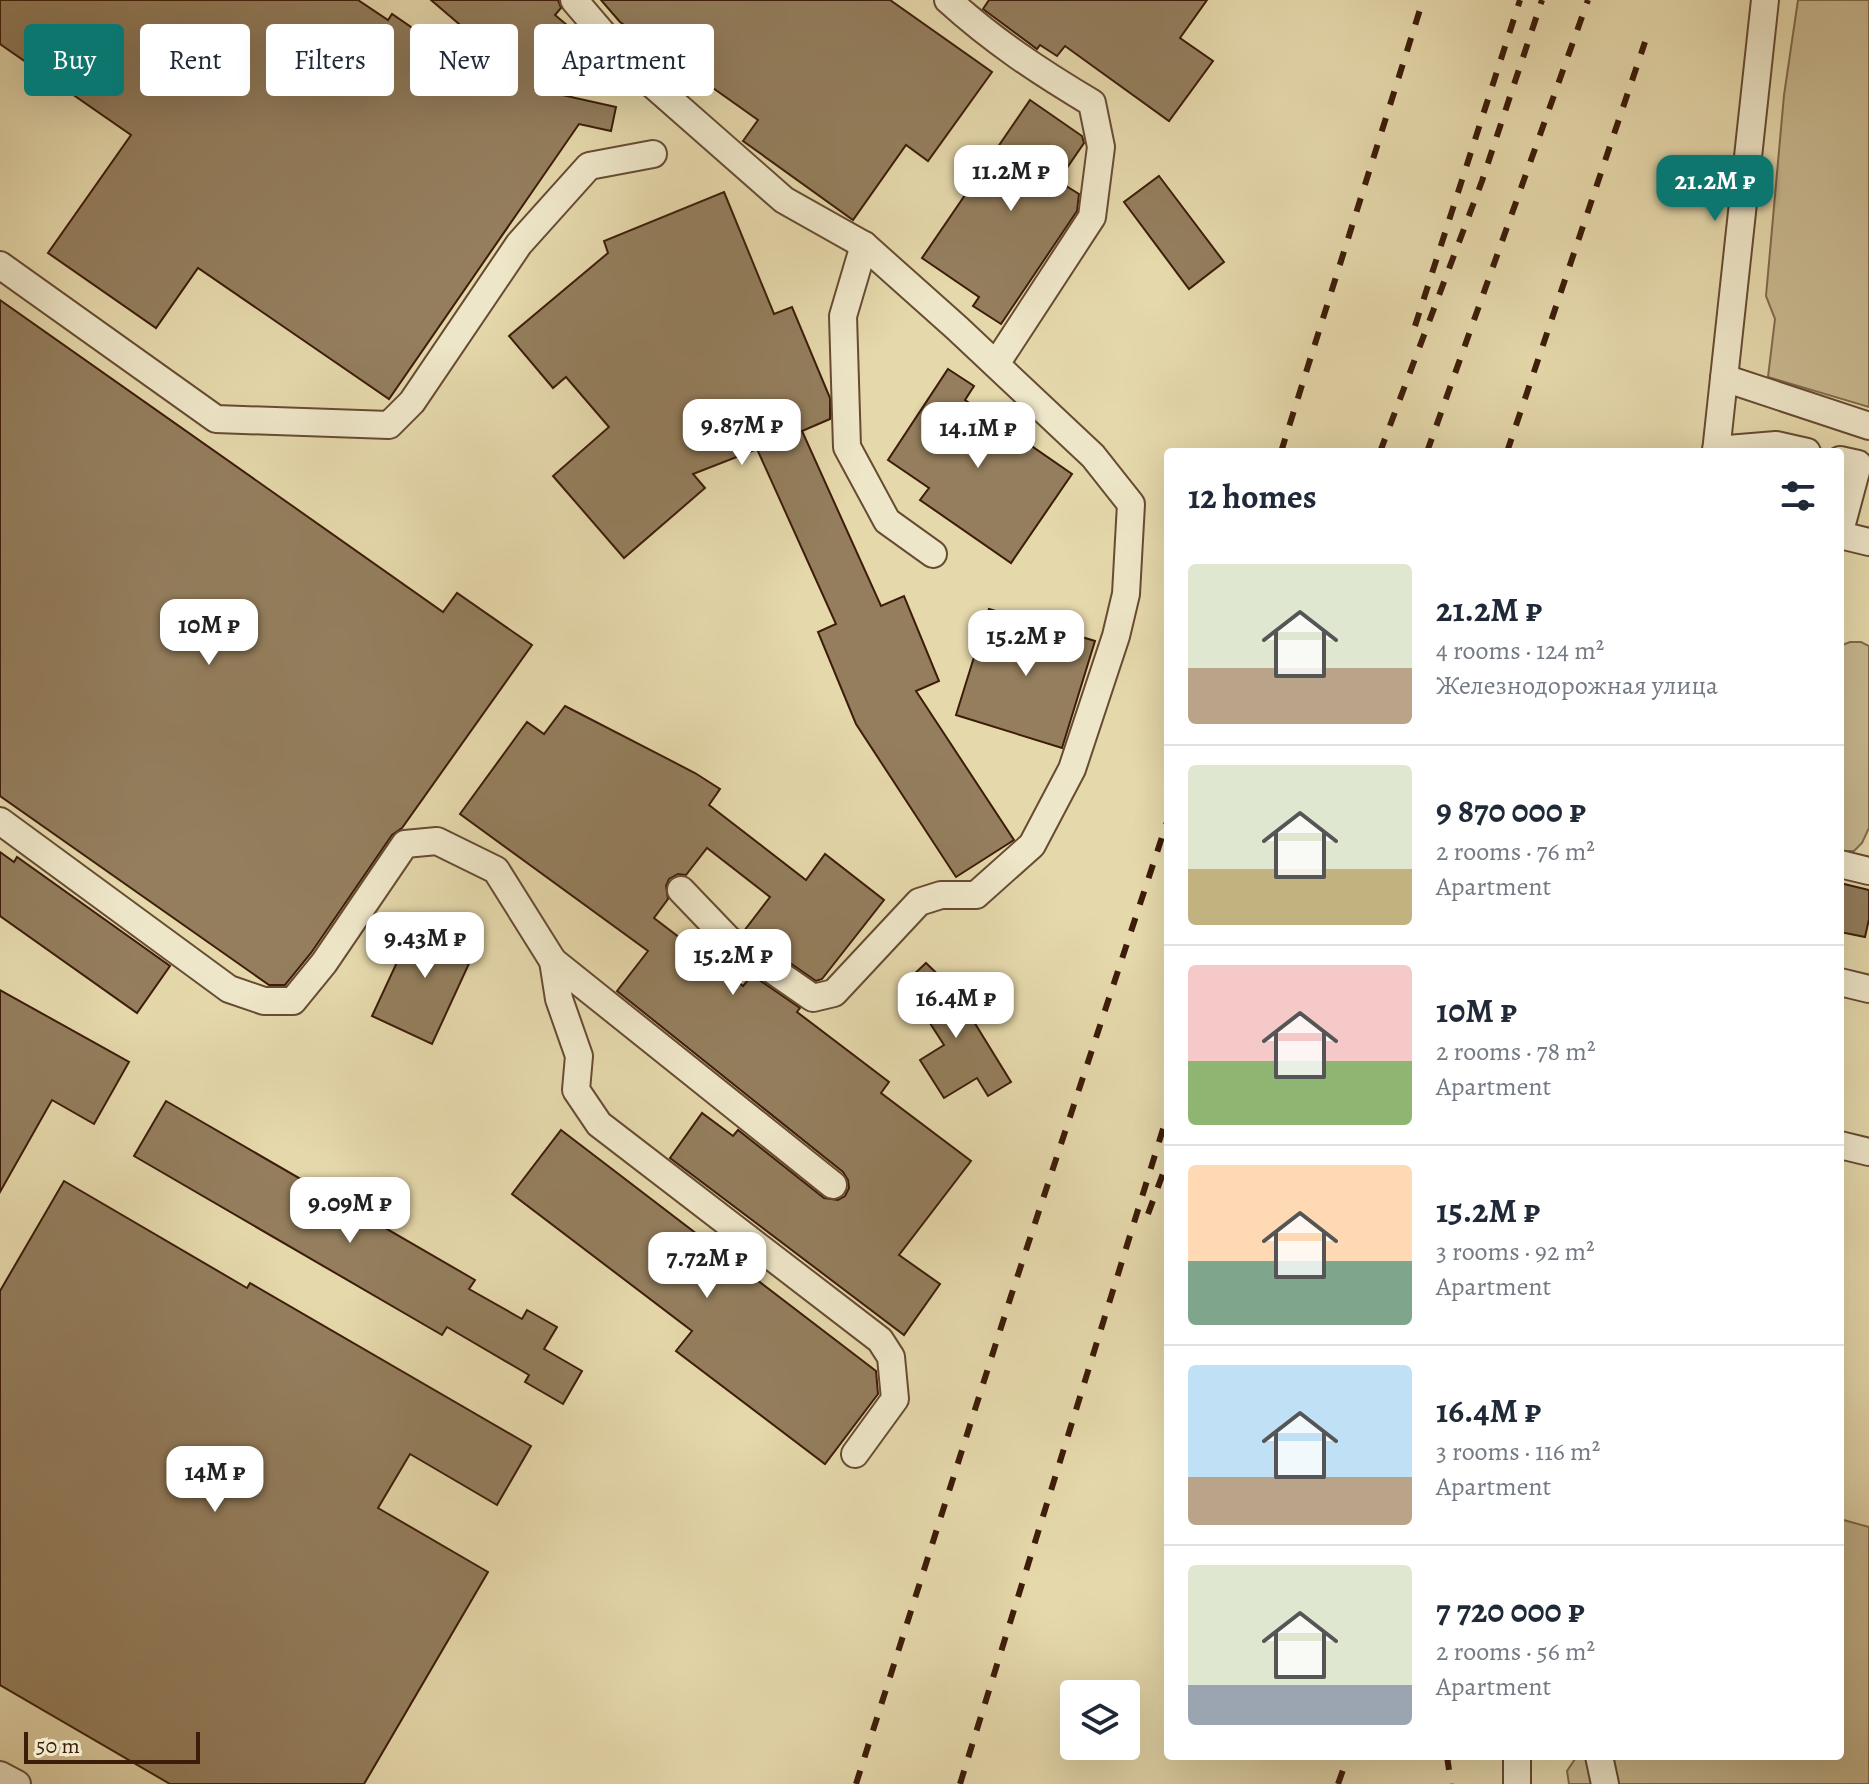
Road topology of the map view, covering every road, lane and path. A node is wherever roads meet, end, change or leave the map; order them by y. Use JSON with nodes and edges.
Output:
{"nodes":[{"id":1,"x":574,"y":0,"type":"edge"},
{"id":2,"x":948,"y":0,"type":"edge"},
{"id":3,"x":1765,"y":0,"type":"edge"},
{"id":4,"x":653,"y":154,"type":"dead end"},
{"id":5,"x":864,"y":245,"type":"junction"},
{"id":6,"x":0,"y":265,"type":"edge"},
{"id":7,"x":996,"y":364,"type":"junction"},
{"id":8,"x":1724,"y":378,"type":"junction"},
{"id":9,"x":1869,"y":426,"type":"edge"},
{"id":10,"x":1716,"y":448,"type":"edge"},
{"id":11,"x":1844,"y":461,"type":"edge"},
{"id":12,"x":1844,"y":518,"type":"edge"},
{"id":13,"x":1844,"y":534,"type":"edge"},
{"id":14,"x":1869,"y":542,"type":"edge"},
{"id":15,"x":933,"y":554,"type":"dead end"},
{"id":16,"x":0,"y":821,"type":"edge"},
{"id":17,"x":1844,"y":865,"type":"edge"},
{"id":18,"x":1869,"y":871,"type":"edge"},
{"id":19,"x":681,"y":890,"type":"dead end"},
{"id":20,"x":553,"y":961,"type":"junction"},
{"id":21,"x":1844,"y":983,"type":"edge"},
{"id":22,"x":1869,"y":989,"type":"edge"},
{"id":23,"x":1844,"y":1146,"type":"edge"},
{"id":24,"x":1869,"y":1152,"type":"edge"},
{"id":25,"x":833,"y":1185,"type":"dead end"},
{"id":26,"x":855,"y":1454,"type":"dead end"},
{"id":27,"x":1517,"y":1760,"type":"edge"},
{"id":28,"x":1600,"y":1760,"type":"edge"},
{"id":29,"x":0,"y":1775,"type":"edge"},
{"id":30,"x":17,"y":1784,"type":"edge"},
{"id":31,"x":1517,"y":1784,"type":"edge"},
{"id":32,"x":1605,"y":1784,"type":"edge"}],
"edges":[{"from":1,"to":5,"type":"street"},
{"from":2,"to":7,"type":"street"},
{"from":3,"to":8,"type":"street"},
{"from":4,"to":6,"type":"street"},
{"from":5,"to":7,"type":"street"},
{"from":5,"to":15,"type":"street"},
{"from":7,"to":19,"type":"street"},
{"from":8,"to":9,"type":"street"},
{"from":8,"to":10,"type":"street"},
{"from":11,"to":12,"type":"street"},
{"from":13,"to":14,"type":"street"},
{"from":16,"to":20,"type":"street"},
{"from":17,"to":18,"type":"street"},
{"from":20,"to":25,"type":"street"},
{"from":20,"to":26,"type":"street"},
{"from":21,"to":22,"type":"street"},
{"from":23,"to":24,"type":"street"},
{"from":27,"to":31,"type":"street"},
{"from":28,"to":32,"type":"street"},
{"from":29,"to":30,"type":"street"}]}
